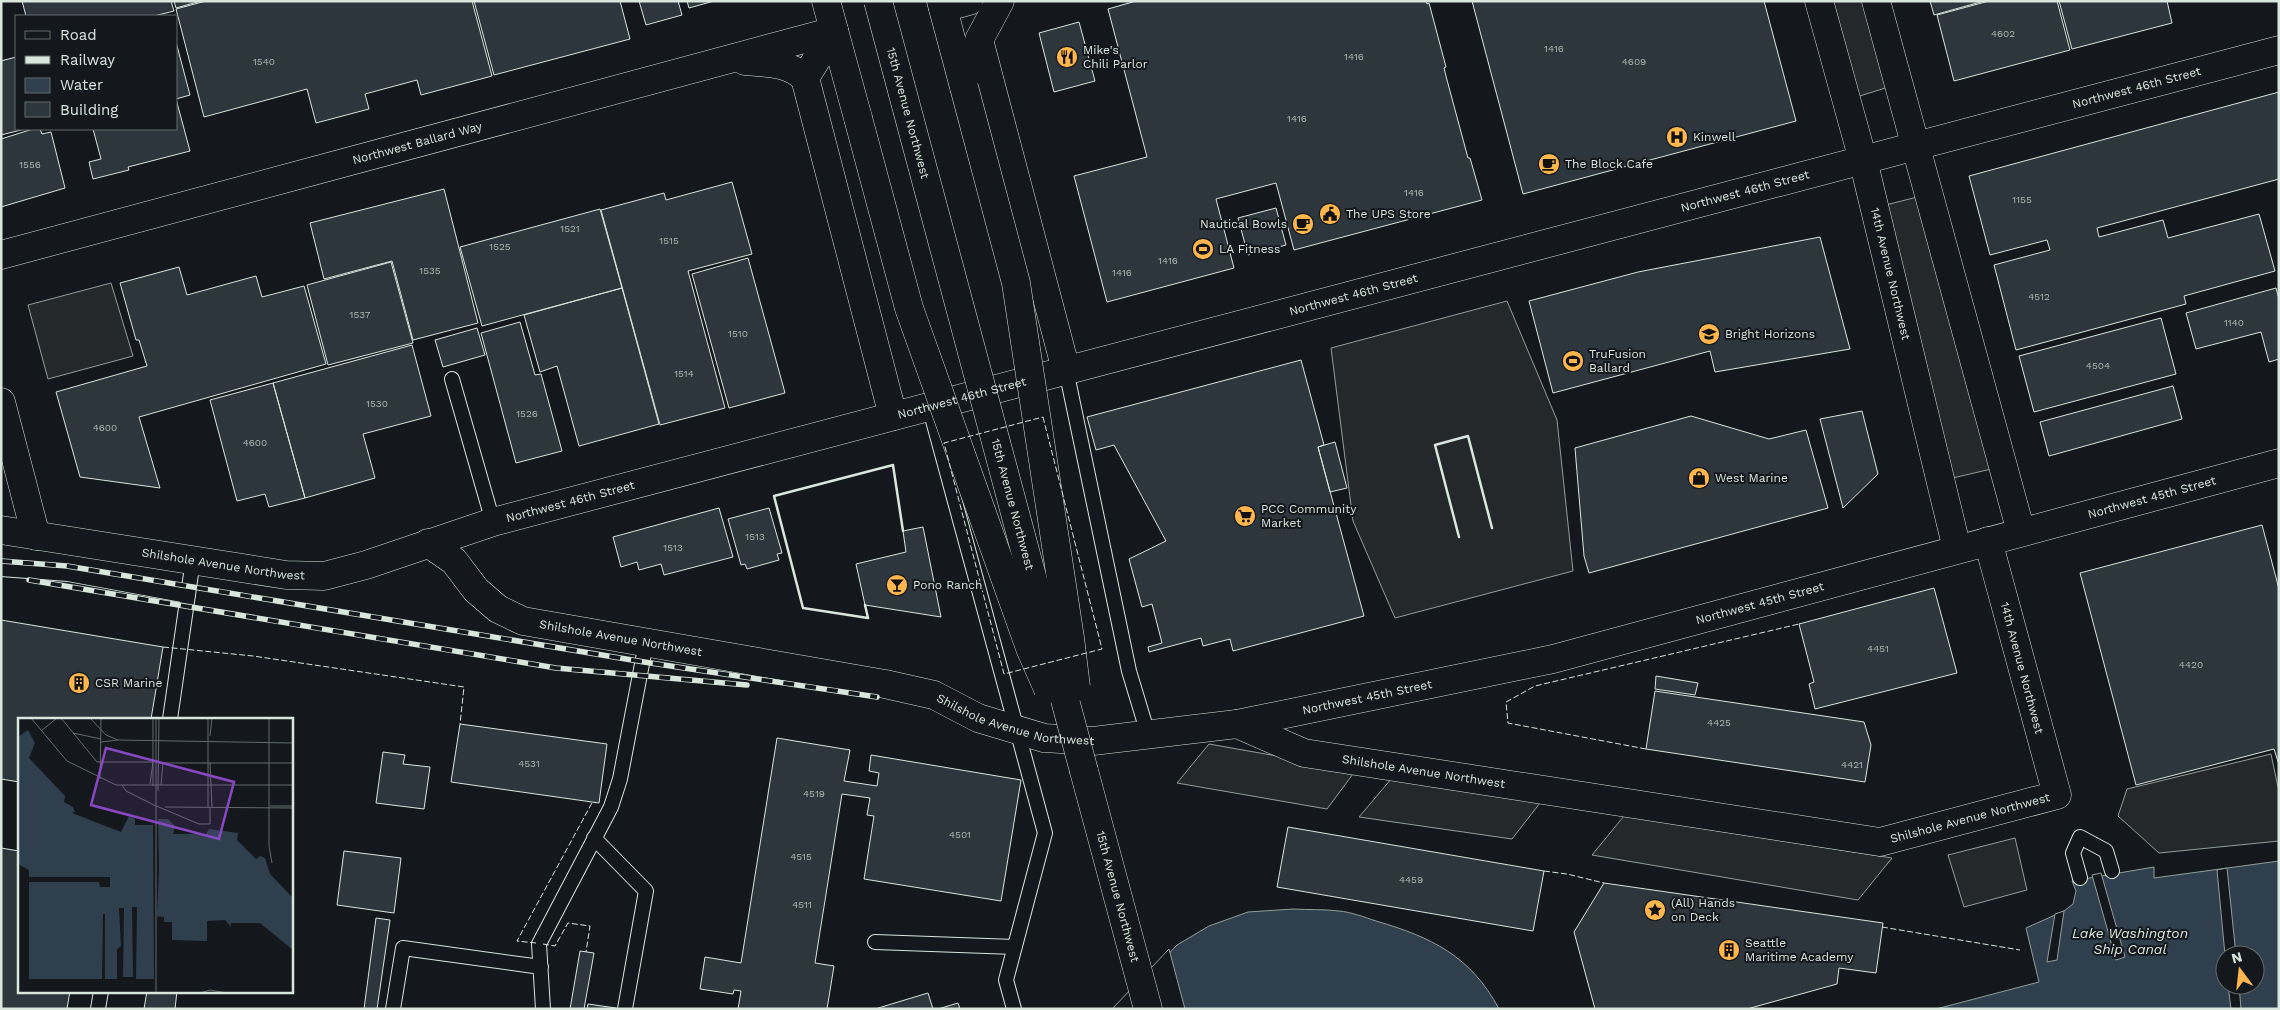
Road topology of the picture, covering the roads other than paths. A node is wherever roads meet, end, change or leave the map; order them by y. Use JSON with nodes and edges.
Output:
{"nodes":[{"id":1,"x":826,"y":1,"type":"edge"},
{"id":2,"x":878,"y":1,"type":"edge"},
{"id":3,"x":969,"y":1,"type":"edge"},
{"id":4,"x":1000,"y":1,"type":"edge"},
{"id":5,"x":1819,"y":1,"type":"edge"},
{"id":6,"x":1876,"y":1,"type":"edge"},
{"id":7,"x":942,"y":4,"type":"edge"},
{"id":8,"x":834,"y":31,"type":"junction"},
{"id":9,"x":2279,"y":50,"type":"edge"},
{"id":10,"x":726,"y":60,"type":"junction"},
{"id":11,"x":805,"y":78,"type":"junction"},
{"id":12,"x":1916,"y":146,"type":"junction"},
{"id":13,"x":1863,"y":160,"type":"junction"},
{"id":14,"x":1,"y":255,"type":"edge"},
{"id":15,"x":1066,"y":370,"type":"junction"},
{"id":16,"x":452,"y":379,"type":"dead end"},
{"id":17,"x":1,"y":402,"type":"edge"},
{"id":18,"x":929,"y":406,"type":"junction"},
{"id":19,"x":893,"y":416,"type":"junction"},
{"id":20,"x":2279,"y":463,"type":"edge"},
{"id":21,"x":493,"y":522,"type":"junction"},
{"id":22,"x":1,"y":530,"type":"edge"},
{"id":23,"x":2021,"y":532,"type":"junction"},
{"id":24,"x":36,"y":536,"type":"junction"},
{"id":25,"x":1988,"y":541,"type":"junction"},
{"id":26,"x":428,"y":543,"type":"junction"},
{"id":27,"x":1957,"y":550,"type":"junction"},
{"id":28,"x":193,"y":560,"type":"junction"},
{"id":29,"x":1,"y":569,"type":"edge"},
{"id":30,"x":188,"y":596,"type":"junction"},
{"id":31,"x":646,"y":643,"type":"junction"},
{"id":32,"x":170,"y":718,"type":"edge"},
{"id":33,"x":1237,"y":724,"type":"junction"},
{"id":34,"x":1017,"y":730,"type":"junction"},
{"id":35,"x":1148,"y":734,"type":"junction"},
{"id":36,"x":1084,"y":771,"type":"junction"},
{"id":37,"x":2057,"y":794,"type":"joint"},
{"id":38,"x":594,"y":838,"type":"junction"},
{"id":39,"x":2112,"y":871,"type":"dead end"},
{"id":40,"x":2080,"y":878,"type":"dead end"},
{"id":41,"x":875,"y":942,"type":"dead end"},
{"id":42,"x":1014,"y":947,"type":"junction"},
{"id":43,"x":540,"y":967,"type":"junction"},
{"id":44,"x":101,"y":992,"type":"edge"},
{"id":45,"x":98,"y":1009,"type":"edge"},
{"id":46,"x":393,"y":1009,"type":"edge"},
{"id":47,"x":543,"y":1009,"type":"edge"},
{"id":48,"x":625,"y":1009,"type":"edge"},
{"id":49,"x":1014,"y":1009,"type":"edge"},
{"id":50,"x":1148,"y":1009,"type":"edge"}],
"edges":[{"from":1,"to":8,"type":"street"},
{"from":2,"to":36,"type":"street","name":"15th Avenue Northwest","bridge":true},
{"from":3,"to":7,"type":"street"},
{"from":4,"to":15,"type":"street"},
{"from":5,"to":13,"type":"street","name":"14th Avenue Northwest"},
{"from":6,"to":12,"type":"street"},
{"from":7,"to":36,"type":"street","bridge":true},
{"from":8,"to":10,"type":"street","name":"Northwest Ballard Way"},
{"from":8,"to":11,"type":"street"},
{"from":8,"to":36,"type":"street","bridge":true},
{"from":9,"to":12,"type":"street","name":"Northwest 46th Street"},
{"from":10,"to":11,"type":"street"},
{"from":10,"to":14,"type":"street","name":"Northwest Ballard Way"},
{"from":11,"to":19,"type":"street"},
{"from":12,"to":13,"type":"street","name":"Northwest 46th Street"},
{"from":12,"to":23,"type":"street"},
{"from":13,"to":15,"type":"street","name":"Northwest 46th Street"},
{"from":13,"to":27,"type":"street","name":"14th Avenue Northwest"},
{"from":15,"to":18,"type":"street","name":"Northwest 46th Street"},
{"from":15,"to":35,"type":"lane"},
{"from":16,"to":21,"type":"lane"},
{"from":17,"to":24,"type":"street"},
{"from":18,"to":19,"type":"street","name":"Northwest 46th Street"},
{"from":18,"to":34,"type":"lane"},
{"from":19,"to":21,"type":"street","name":"Northwest 46th Street"},
{"from":20,"to":23,"type":"street","name":"Northwest 45th Street"},
{"from":21,"to":26,"type":"street","name":"Northwest 46th Street"},
{"from":22,"to":24,"type":"street","name":"Shilshole Avenue Northwest"},
{"from":23,"to":25,"type":"street","name":"Northwest 45th Street"},
{"from":24,"to":28,"type":"street","name":"Shilshole Avenue Northwest"},
{"from":25,"to":27,"type":"street","name":"Northwest 45th Street"},
{"from":25,"to":37,"type":"street","name":"14th Avenue Northwest"},
{"from":26,"to":28,"type":"street","name":"Shilshole Avenue Northwest"},
{"from":26,"to":31,"type":"street","name":"Shilshole Avenue Northwest"},
{"from":27,"to":33,"type":"street","name":"Northwest 45th Street"},
{"from":28,"to":30,"type":"lane"},
{"from":29,"to":30,"type":"lane"},
{"from":30,"to":32,"type":"lane"},
{"from":31,"to":34,"type":"street","name":"Shilshole Avenue Northwest"},
{"from":31,"to":38,"type":"lane"},
{"from":33,"to":35,"type":"street","name":"Shilshole Avenue Northwest"},
{"from":33,"to":37,"type":"street","name":"Shilshole Avenue Northwest"},
{"from":34,"to":35,"type":"street","name":"Shilshole Avenue Northwest"},
{"from":34,"to":42,"type":"lane"},
{"from":36,"to":50,"type":"street","name":"15th Avenue Northwest"},
{"from":38,"to":43,"type":"lane"},
{"from":38,"to":48,"type":"lane"},
{"from":39,"to":40,"type":"lane"},
{"from":41,"to":42,"type":"lane"},
{"from":42,"to":49,"type":"lane"},
{"from":43,"to":46,"type":"lane"},
{"from":43,"to":47,"type":"lane"},
{"from":44,"to":45,"type":"lane"}]}
